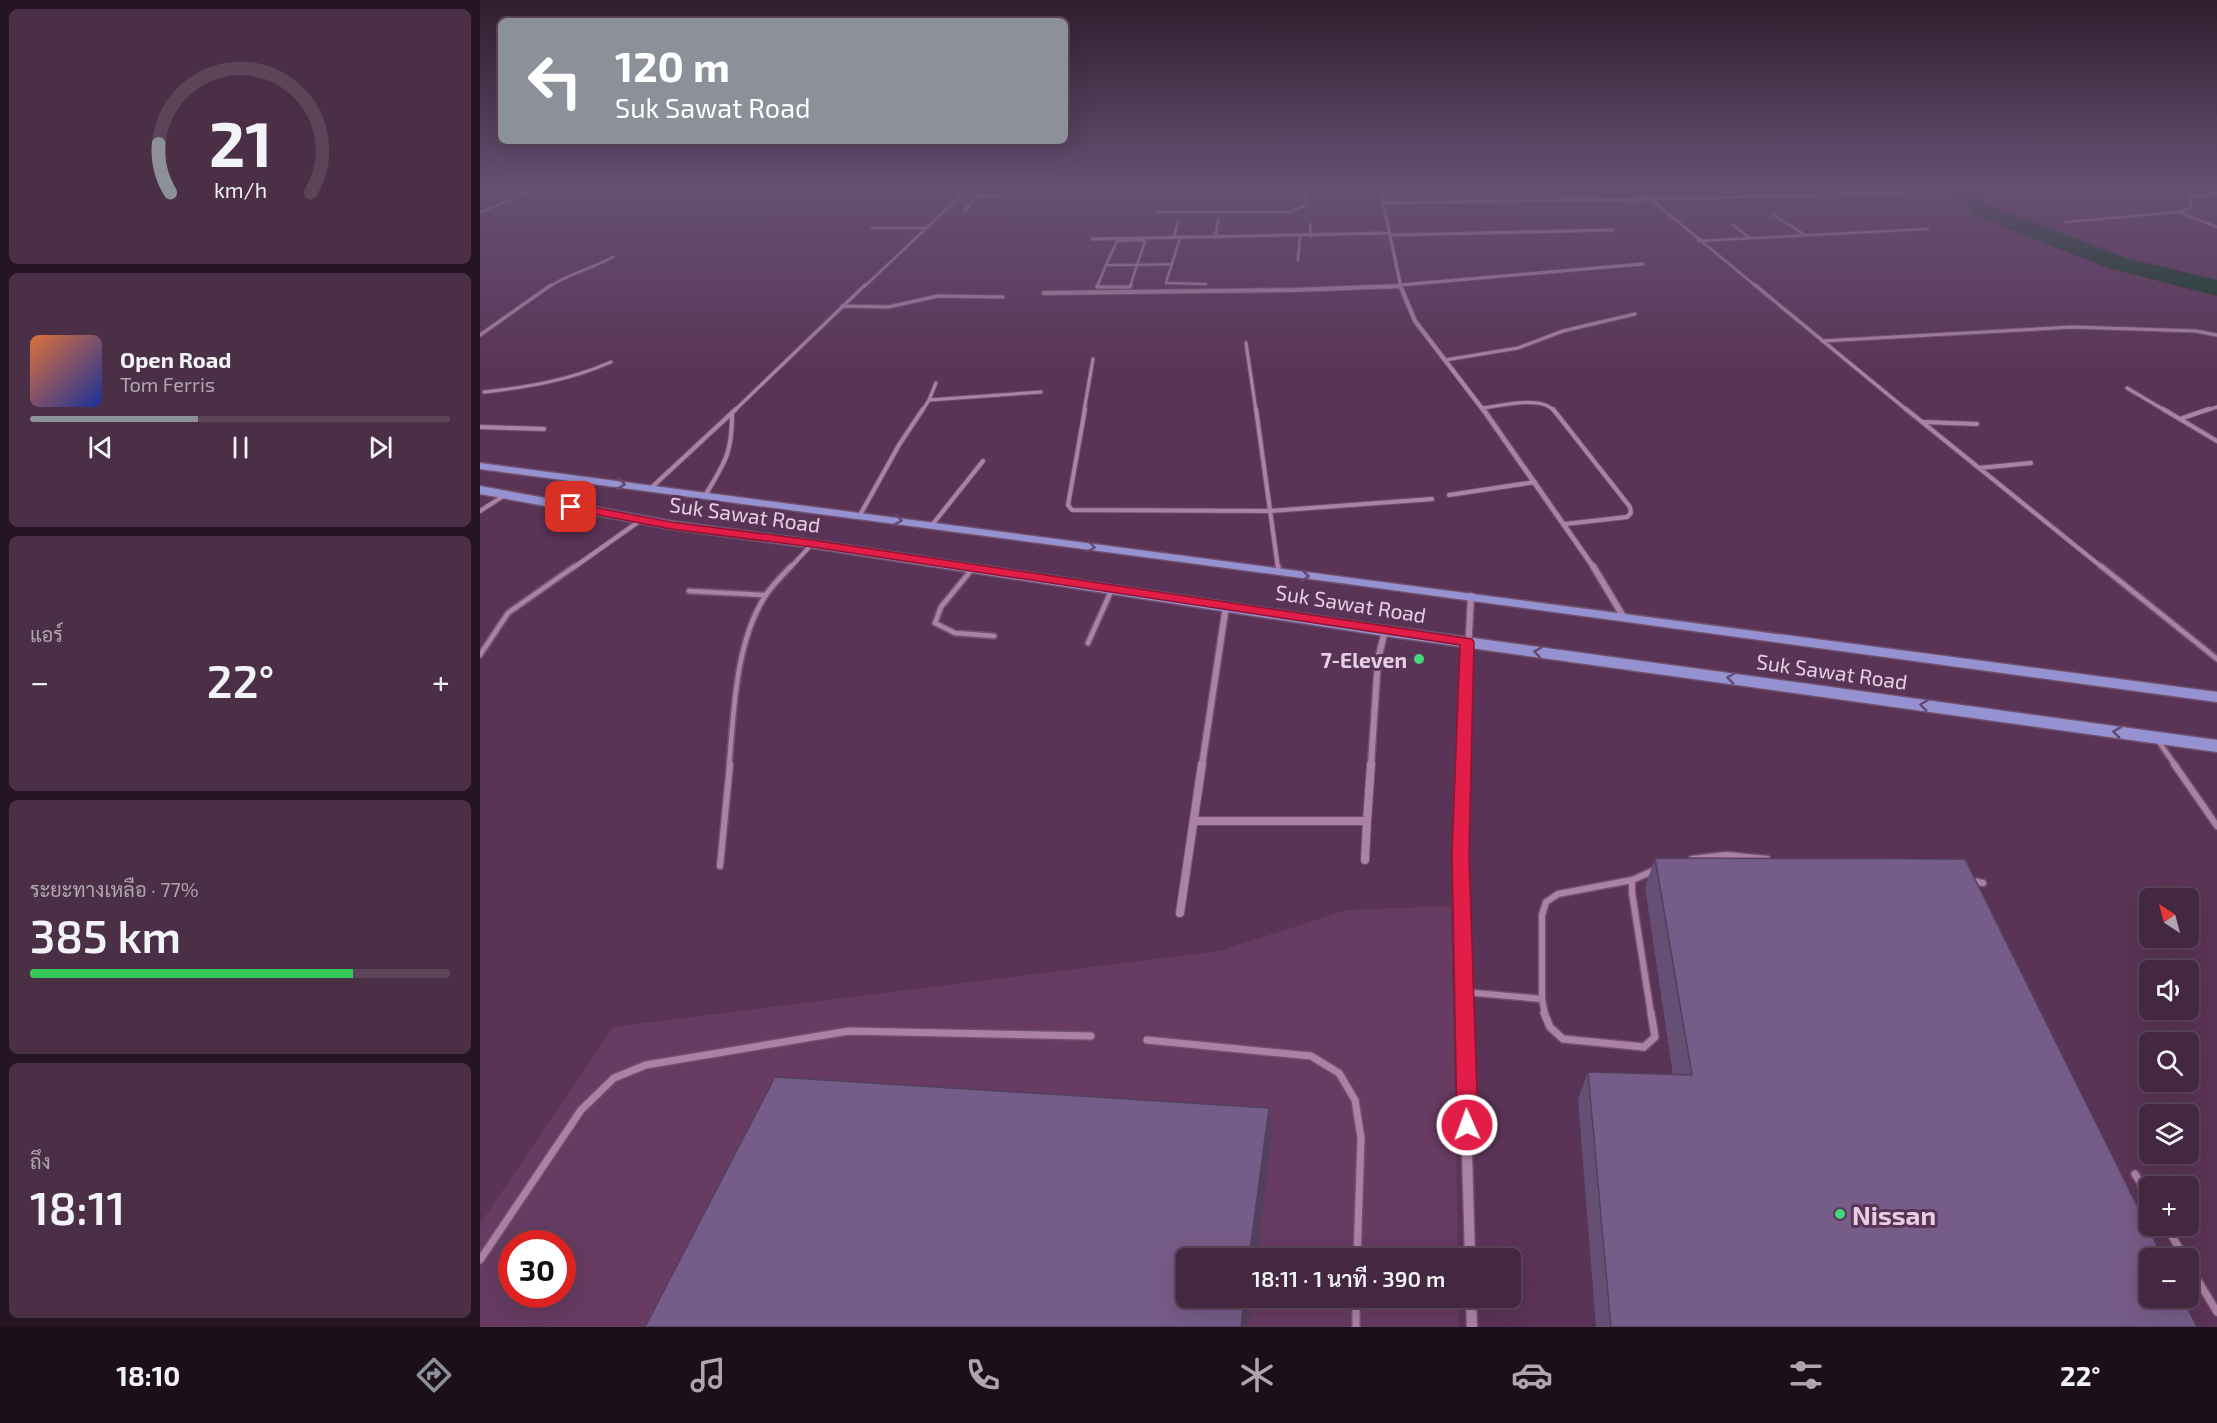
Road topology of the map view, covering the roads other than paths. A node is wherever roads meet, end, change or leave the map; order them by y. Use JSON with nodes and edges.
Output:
{"nodes":[{"id":1,"x":903,"y":249,"type":"edge"},
{"id":2,"x":1114,"y":249,"type":"edge"},
{"id":3,"x":1142,"y":249,"type":"edge"},
{"id":4,"x":1177,"y":249,"type":"edge"},
{"id":5,"x":1299,"y":249,"type":"edge"},
{"id":6,"x":1393,"y":249,"type":"edge"},
{"id":7,"x":1708,"y":249,"type":"edge"},
{"id":8,"x":613,"y":257,"type":"dead end"},
{"id":9,"x":1298,"y":260,"type":"dead end"},
{"id":10,"x":1172,"y":264,"type":"junction"},
{"id":11,"x":1643,"y":264,"type":"dead end"},
{"id":12,"x":1106,"y":265,"type":"junction"},
{"id":13,"x":1137,"y":265,"type":"junction"},
{"id":14,"x":1206,"y":284,"type":"dead end"},
{"id":15,"x":1400,"y":285,"type":"junction"},
{"id":16,"x":1044,"y":293,"type":"dead end"},
{"id":17,"x":1003,"y":297,"type":"dead end"},
{"id":18,"x":842,"y":306,"type":"junction"},
{"id":19,"x":1635,"y":314,"type":"dead end"},
{"id":20,"x":2217,"y":334,"type":"edge"},
{"id":21,"x":480,"y":335,"type":"edge"},
{"id":22,"x":1822,"y":341,"type":"junction"},
{"id":23,"x":1246,"y":343,"type":"dead end"},
{"id":24,"x":1093,"y":358,"type":"dead end"},
{"id":25,"x":1445,"y":360,"type":"junction"},
{"id":26,"x":611,"y":362,"type":"dead end"},
{"id":27,"x":936,"y":383,"type":"dead end"},
{"id":28,"x":2127,"y":388,"type":"dead end"},
{"id":29,"x":481,"y":393,"type":"edge"},
{"id":30,"x":1041,"y":393,"type":"dead end"},
{"id":31,"x":928,"y":400,"type":"junction"},
{"id":32,"x":2217,"y":407,"type":"edge"},
{"id":33,"x":1482,"y":408,"type":"junction"},
{"id":34,"x":732,"y":415,"type":"junction"},
{"id":35,"x":2180,"y":419,"type":"junction"},
{"id":36,"x":1922,"y":422,"type":"junction"},
{"id":37,"x":1977,"y":424,"type":"dead end"},
{"id":38,"x":480,"y":427,"type":"edge"},
{"id":39,"x":544,"y":429,"type":"dead end"},
{"id":40,"x":2217,"y":441,"type":"edge"},
{"id":41,"x":983,"y":461,"type":"dead end"},
{"id":42,"x":2031,"y":463,"type":"dead end"},
{"id":43,"x":480,"y":466,"type":"edge"},
{"id":44,"x":1979,"y":468,"type":"junction"},
{"id":45,"x":1535,"y":482,"type":"junction"},
{"id":46,"x":651,"y":488,"type":"junction"},
{"id":47,"x":480,"y":490,"type":"edge"},
{"id":48,"x":508,"y":494,"type":"junction"},
{"id":49,"x":706,"y":494,"type":"junction"},
{"id":50,"x":1449,"y":495,"type":"dead end"},
{"id":51,"x":1432,"y":499,"type":"dead end"},
{"id":52,"x":480,"y":511,"type":"edge"},
{"id":53,"x":1270,"y":511,"type":"junction"},
{"id":54,"x":860,"y":515,"type":"junction"},
{"id":55,"x":641,"y":520,"type":"junction"},
{"id":56,"x":1565,"y":524,"type":"junction"},
{"id":57,"x":932,"y":525,"type":"junction"},
{"id":58,"x":812,"y":544,"type":"junction"},
{"id":59,"x":973,"y":568,"type":"junction"},
{"id":60,"x":1279,"y":572,"type":"junction"},
{"id":61,"x":1112,"y":589,"type":"junction"},
{"id":62,"x":689,"y":591,"type":"dead end"},
{"id":63,"x":765,"y":595,"type":"junction"},
{"id":64,"x":1471,"y":596,"type":"junction"},
{"id":65,"x":1226,"y":606,"type":"junction"},
{"id":66,"x":1623,"y":616,"type":"junction"},
{"id":67,"x":1385,"y":631,"type":"junction"},
{"id":68,"x":994,"y":636,"type":"dead end"},
{"id":69,"x":1467,"y":642,"type":"junction"},
{"id":70,"x":1088,"y":643,"type":"dead end"},
{"id":71,"x":480,"y":655,"type":"edge"},
{"id":72,"x":2217,"y":659,"type":"edge"},
{"id":73,"x":2217,"y":697,"type":"edge"},
{"id":74,"x":2155,"y":737,"type":"junction"},
{"id":75,"x":2217,"y":746,"type":"edge"},
{"id":76,"x":1195,"y":821,"type":"junction"},
{"id":77,"x":1367,"y":821,"type":"junction"},
{"id":78,"x":2217,"y":826,"type":"edge"},
{"id":79,"x":1365,"y":860,"type":"dead end"},
{"id":80,"x":1688,"y":860,"type":"edge"},
{"id":81,"x":1779,"y":860,"type":"edge"},
{"id":82,"x":720,"y":866,"type":"dead end"},
{"id":83,"x":1666,"y":867,"type":"edge"},
{"id":84,"x":1632,"y":880,"type":"junction"},
{"id":85,"x":1960,"y":880,"type":"edge"},
{"id":86,"x":1983,"y":882,"type":"dead end"},
{"id":87,"x":1180,"y":913,"type":"dead end"},
{"id":88,"x":1464,"y":992,"type":"junction"},
{"id":89,"x":1542,"y":999,"type":"junction"},
{"id":90,"x":1091,"y":1036,"type":"dead end"},
{"id":91,"x":1147,"y":1040,"type":"dead end"},
{"id":92,"x":2135,"y":1174,"type":"dead end"},
{"id":93,"x":2139,"y":1180,"type":"edge"},
{"id":94,"x":1358,"y":1248,"type":"edge"},
{"id":95,"x":1470,"y":1248,"type":"edge"},
{"id":96,"x":480,"y":1260,"type":"edge"},
{"id":97,"x":2199,"y":1282,"type":"edge"},
{"id":98,"x":1356,"y":1308,"type":"edge"},
{"id":99,"x":1471,"y":1308,"type":"edge"},
{"id":100,"x":2217,"y":1312,"type":"edge"},
{"id":101,"x":1356,"y":1327,"type":"edge"},
{"id":102,"x":1472,"y":1327,"type":"edge"}],
"edges":[{"from":1,"to":18,"type":"lane"},
{"from":2,"to":12,"type":"lane"},
{"from":3,"to":13,"type":"lane"},
{"from":4,"to":10,"type":"lane"},
{"from":5,"to":9,"type":"lane"},
{"from":6,"to":15,"type":"street"},
{"from":7,"to":22,"type":"lane"},
{"from":8,"to":21,"type":"lane"},
{"from":10,"to":13,"type":"lane"},
{"from":10,"to":14,"type":"lane"},
{"from":11,"to":15,"type":"street"},
{"from":12,"to":13,"type":"lane"},
{"from":12,"to":13,"type":"lane"},
{"from":15,"to":16,"type":"street"},
{"from":15,"to":25,"type":"street"},
{"from":17,"to":18,"type":"lane"},
{"from":18,"to":34,"type":"lane"},
{"from":19,"to":25,"type":"lane"},
{"from":20,"to":22,"type":"lane"},
{"from":22,"to":36,"type":"lane"},
{"from":23,"to":53,"type":"lane"},
{"from":24,"to":53,"type":"lane"},
{"from":25,"to":33,"type":"street"},
{"from":26,"to":29,"type":"lane"},
{"from":27,"to":31,"type":"lane"},
{"from":28,"to":35,"type":"lane"},
{"from":30,"to":31,"type":"lane"},
{"from":31,"to":54,"type":"lane"},
{"from":32,"to":35,"type":"lane"},
{"from":33,"to":45,"type":"street"},
{"from":33,"to":56,"type":"lane"},
{"from":34,"to":46,"type":"lane"},
{"from":34,"to":49,"type":"lane"},
{"from":35,"to":40,"type":"lane"},
{"from":36,"to":37,"type":"lane"},
{"from":36,"to":44,"type":"lane"},
{"from":38,"to":39,"type":"lane"},
{"from":41,"to":57,"type":"lane"},
{"from":42,"to":44,"type":"lane"},
{"from":43,"to":46,"type":"main road","name":"Suk Sawat Road","one_way":true},
{"from":44,"to":72,"type":"lane"},
{"from":45,"to":50,"type":"lane"},
{"from":45,"to":56,"type":"street"},
{"from":46,"to":49,"type":"main road","name":"Suk Sawat Road"},
{"from":47,"to":48,"type":"main road","name":"Suk Sawat Road"},
{"from":48,"to":52,"type":"lane"},
{"from":48,"to":55,"type":"main road","name":"Suk Sawat Road"},
{"from":49,"to":54,"type":"main road","name":"Suk Sawat Road"},
{"from":51,"to":53,"type":"lane"},
{"from":53,"to":60,"type":"lane"},
{"from":54,"to":57,"type":"main road","name":"Suk Sawat Road","one_way":true},
{"from":55,"to":58,"type":"main road","name":"Suk Sawat Road"},
{"from":55,"to":71,"type":"lane"},
{"from":56,"to":66,"type":"street"},
{"from":57,"to":60,"type":"main road","name":"Suk Sawat Road","one_way":true},
{"from":58,"to":59,"type":"main road","name":"Suk Sawat Road"},
{"from":58,"to":63,"type":"lane"},
{"from":59,"to":61,"type":"main road","name":"Suk Sawat Road"},
{"from":59,"to":68,"type":"lane"},
{"from":60,"to":64,"type":"main road","name":"Suk Sawat Road","one_way":true},
{"from":61,"to":65,"type":"main road","name":"Suk Sawat Road"},
{"from":61,"to":70,"type":"lane"},
{"from":62,"to":63,"type":"lane"},
{"from":63,"to":82,"type":"lane"},
{"from":64,"to":66,"type":"main road","name":"Suk Sawat Road"},
{"from":64,"to":69,"type":"street"},
{"from":65,"to":67,"type":"main road","name":"Suk Sawat Road"},
{"from":65,"to":76,"type":"street"},
{"from":66,"to":73,"type":"main road","name":"Suk Sawat Road"},
{"from":67,"to":69,"type":"main road","name":"Suk Sawat Road"},
{"from":67,"to":77,"type":"street"},
{"from":74,"to":69,"type":"main road","name":"Suk Sawat Road","one_way":true},
{"from":69,"to":88,"type":"street"},
{"from":74,"to":75,"type":"main road","name":"Suk Sawat Road"},
{"from":74,"to":78,"type":"lane"},
{"from":76,"to":77,"type":"street"},
{"from":76,"to":87,"type":"street"},
{"from":77,"to":79,"type":"street"},
{"from":80,"to":81,"type":"lane"},
{"from":83,"to":84,"type":"lane"},
{"from":84,"to":89,"type":"lane"},
{"from":84,"to":89,"type":"lane"},
{"from":85,"to":86,"type":"lane"},
{"from":88,"to":89,"type":"lane"},
{"from":88,"to":95,"type":"street"},
{"from":90,"to":96,"type":"lane"},
{"from":91,"to":94,"type":"lane"},
{"from":92,"to":93,"type":"lane"},
{"from":97,"to":100,"type":"lane"},
{"from":98,"to":101,"type":"lane"},
{"from":99,"to":102,"type":"street"}]}
